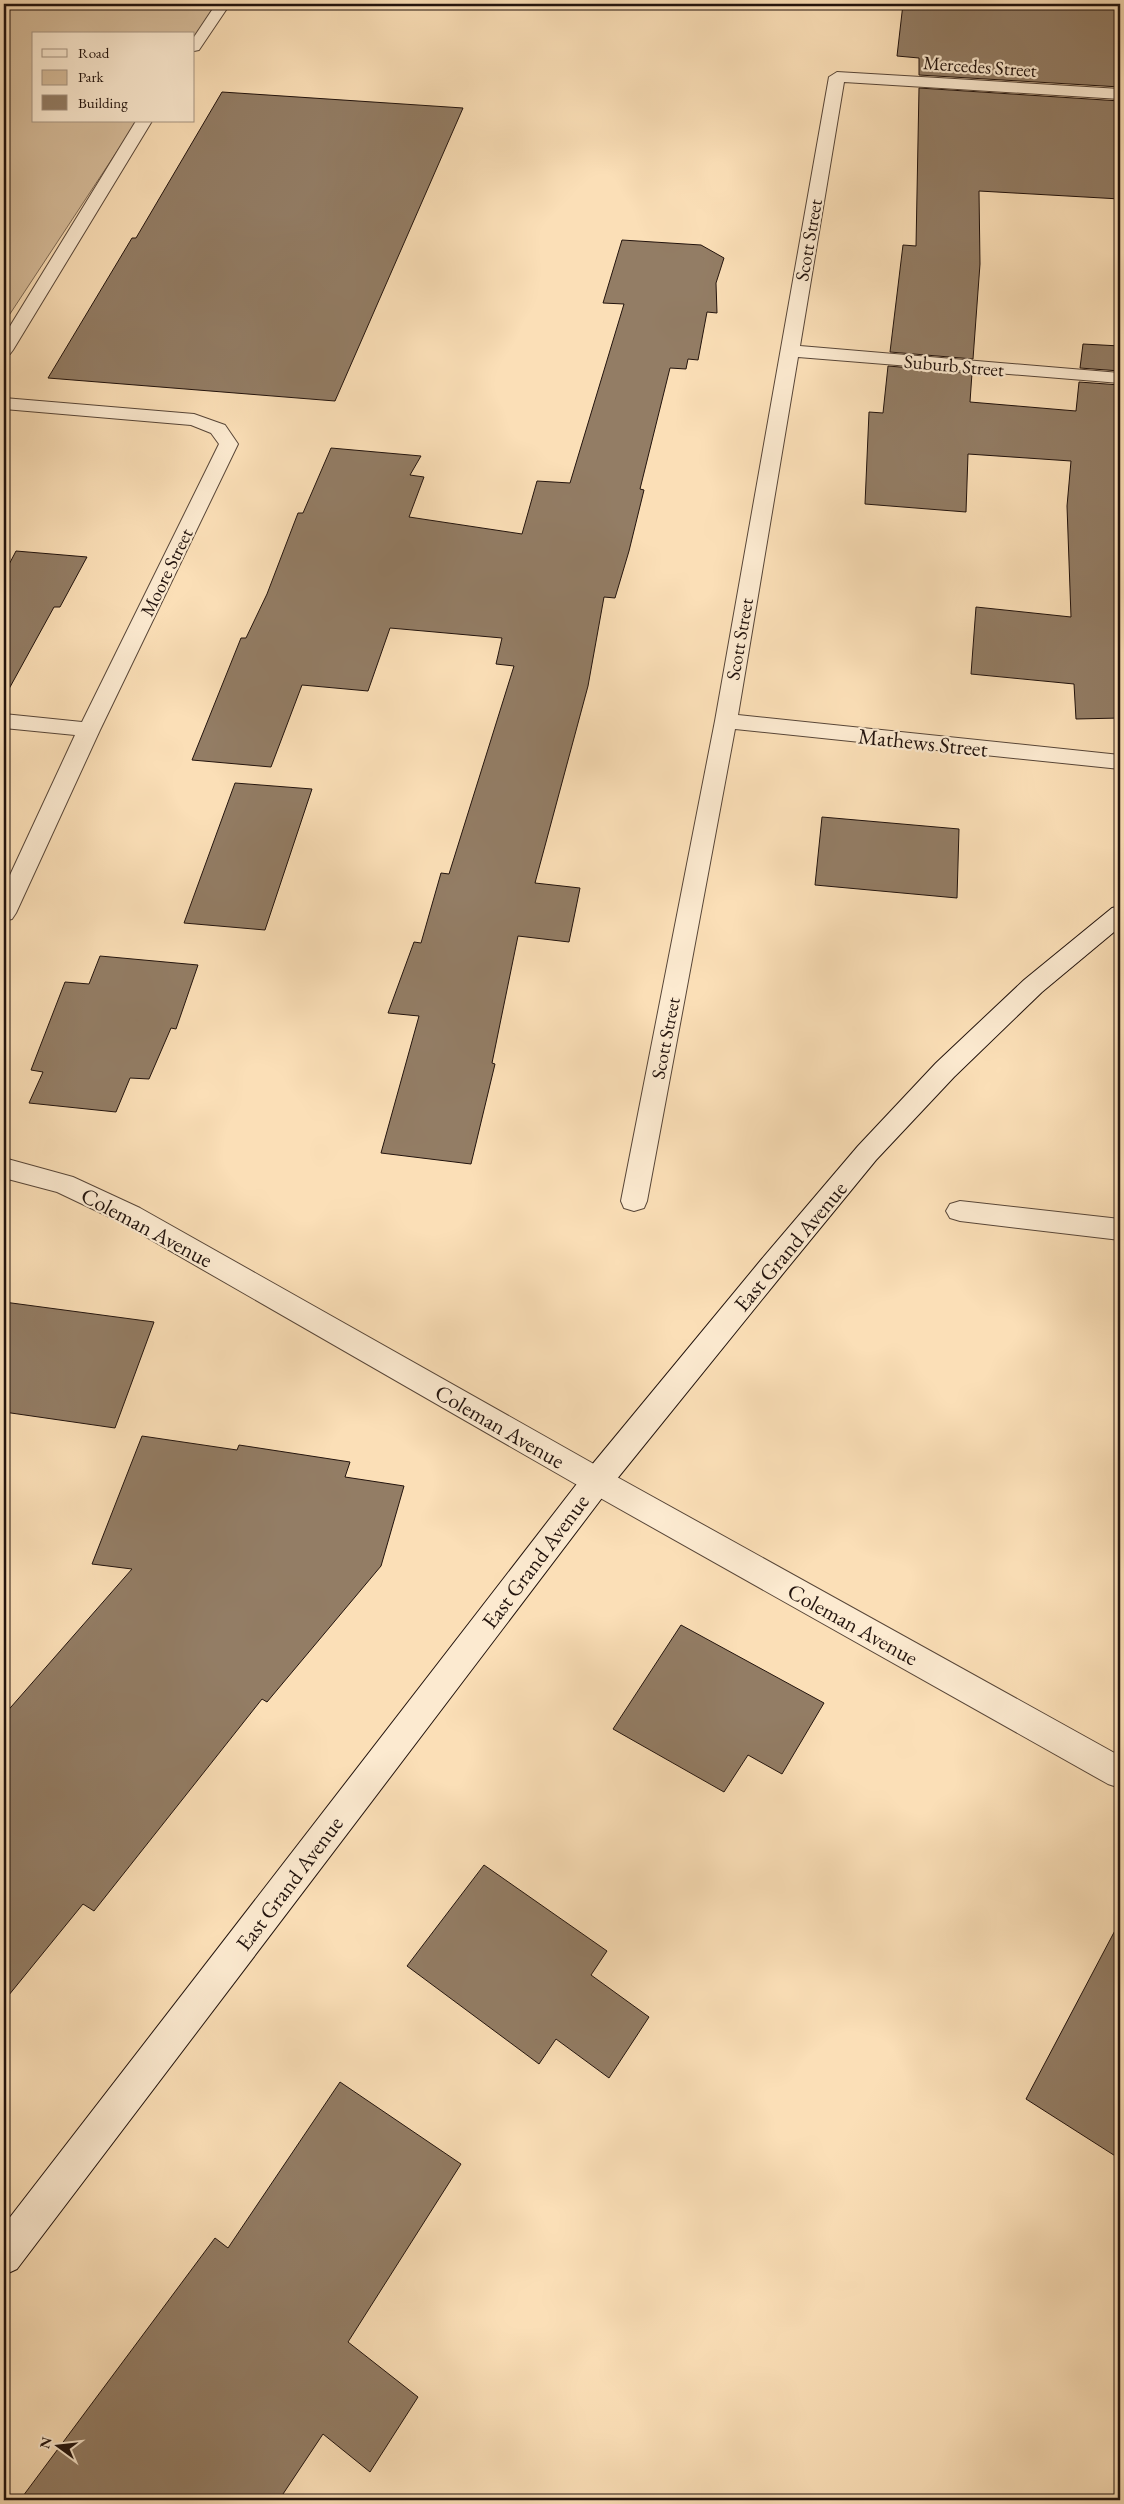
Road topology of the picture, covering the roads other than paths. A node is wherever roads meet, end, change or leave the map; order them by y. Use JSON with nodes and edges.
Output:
{"nodes":[{"id":1,"x":223,"y":4,"type":"edge"},
{"id":2,"x":195,"y":46,"type":"edge"},
{"id":3,"x":837,"y":77,"type":"joint"},
{"id":4,"x":1120,"y":94,"type":"edge"},
{"id":5,"x":143,"y":122,"type":"edge"},
{"id":6,"x":4,"y":350,"type":"edge"},
{"id":7,"x":789,"y":352,"type":"junction"},
{"id":8,"x":1120,"y":378,"type":"edge"},
{"id":9,"x":4,"y":402,"type":"edge"},
{"id":10,"x":4,"y":721,"type":"edge"},
{"id":11,"x":726,"y":721,"type":"junction"},
{"id":12,"x":89,"y":730,"type":"junction"},
{"id":13,"x":1120,"y":762,"type":"edge"},
{"id":14,"x":4,"y":914,"type":"edge"},
{"id":15,"x":1120,"y":914,"type":"edge"},
{"id":16,"x":4,"y":1168,"type":"edge"},
{"id":17,"x":634,"y":1201,"type":"dead end"},
{"id":18,"x":960,"y":1212,"type":"dead end"},
{"id":19,"x":1120,"y":1230,"type":"edge"},
{"id":20,"x":597,"y":1481,"type":"junction"},
{"id":21,"x":1120,"y":1773,"type":"edge"},
{"id":22,"x":4,"y":2256,"type":"edge"}],
"edges":[{"from":1,"to":2,"type":"street"},
{"from":3,"to":4,"type":"street","name":"Mercedes Street"},
{"from":3,"to":7,"type":"street","name":"Scott Street"},
{"from":5,"to":6,"type":"street"},
{"from":7,"to":8,"type":"street","name":"Suburb Street"},
{"from":7,"to":11,"type":"street","name":"Scott Street"},
{"from":9,"to":12,"type":"street","name":"Moore Street"},
{"from":10,"to":12,"type":"street"},
{"from":11,"to":13,"type":"street","name":"Mathews Street"},
{"from":11,"to":17,"type":"street","name":"Scott Street"},
{"from":12,"to":14,"type":"street","name":"Moore Street"},
{"from":15,"to":20,"type":"street","name":"East Grand Avenue"},
{"from":16,"to":20,"type":"street","name":"Coleman Avenue"},
{"from":18,"to":19,"type":"street"},
{"from":20,"to":21,"type":"street","name":"Coleman Avenue"},
{"from":20,"to":22,"type":"street","name":"East Grand Avenue"}]}
